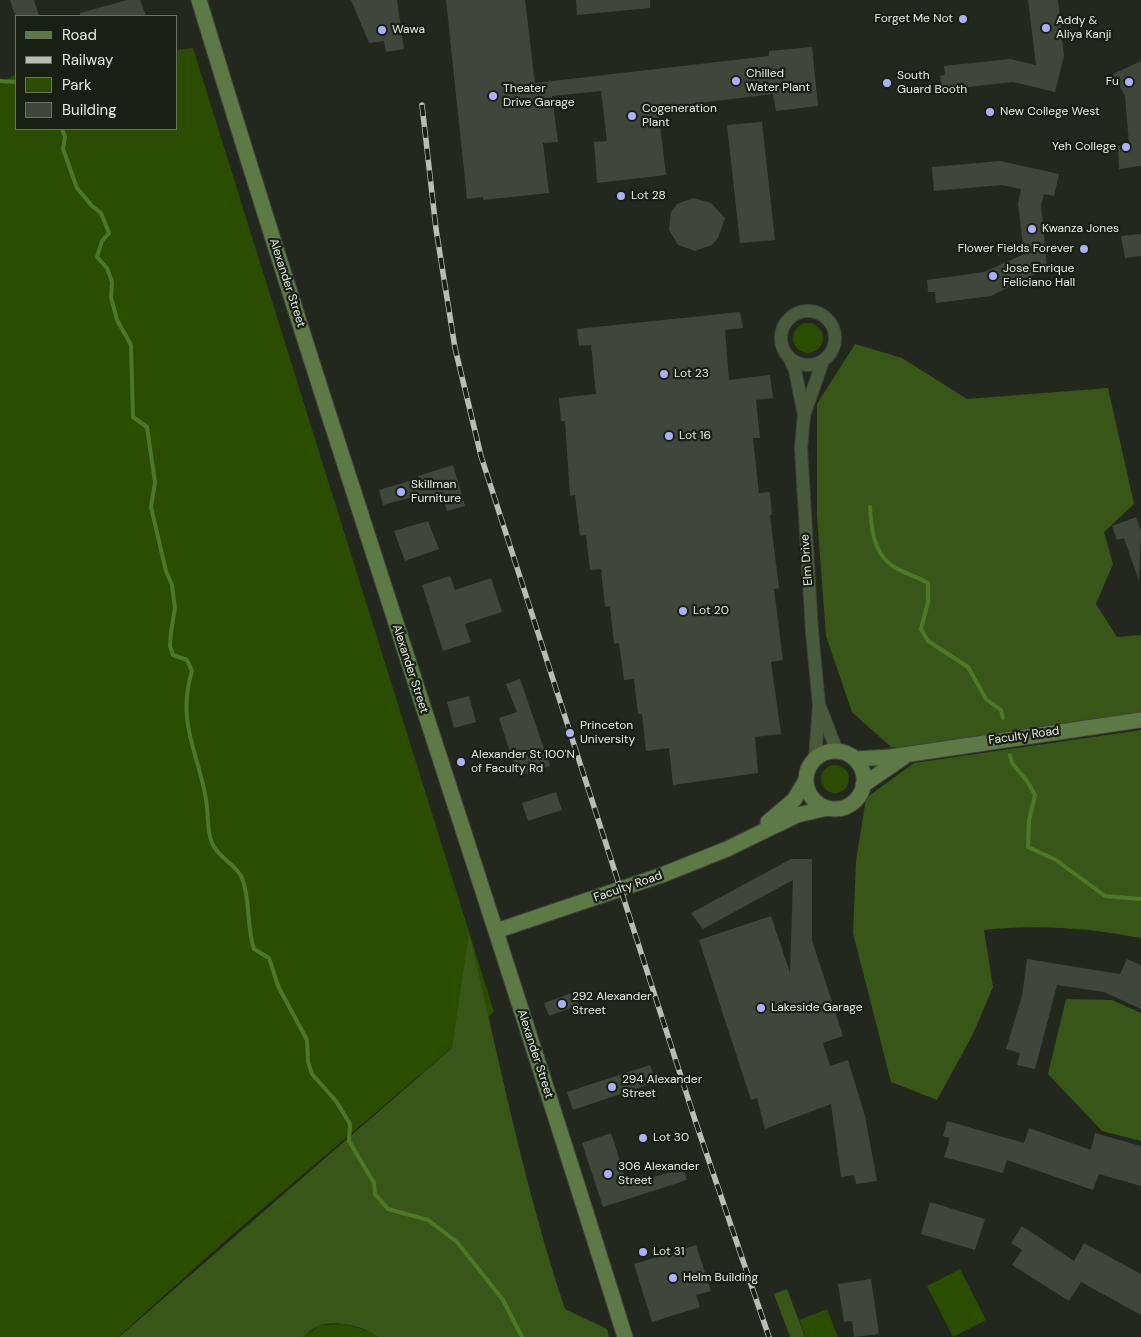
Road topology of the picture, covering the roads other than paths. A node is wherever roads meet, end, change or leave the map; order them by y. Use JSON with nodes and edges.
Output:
{"nodes":[{"id":1,"x":199,"y":0,"type":"edge"},
{"id":2,"x":789,"y":357,"type":"junction"},
{"id":3,"x":823,"y":361,"type":"junction"},
{"id":4,"x":804,"y":415,"type":"junction"},
{"id":5,"x":819,"y":705,"type":"junction"},
{"id":6,"x":1141,"y":720,"type":"edge"},
{"id":7,"x":837,"y":751,"type":"junction"},
{"id":8,"x":908,"y":754,"type":"junction"},
{"id":9,"x":815,"y":759,"type":"junction"},
{"id":10,"x":855,"y":759,"type":"junction"},
{"id":11,"x":806,"y":780,"type":"junction"},
{"id":12,"x":863,"y":785,"type":"junction"},
{"id":13,"x":828,"y":808,"type":"junction"},
{"id":14,"x":756,"y":833,"type":"junction"},
{"id":15,"x":496,"y":930,"type":"junction"},
{"id":16,"x":625,"y":1337,"type":"edge"}],
"edges":[{"from":1,"to":15,"type":"main road","name":"Alexander Street"},
{"from":2,"to":3,"type":"street"},
{"from":2,"to":3,"type":"street"},
{"from":2,"to":4,"type":"street","name":"Elm Drive"},
{"from":3,"to":4,"type":"street","name":"Elm Drive"},
{"from":4,"to":5,"type":"street","name":"Elm Drive"},
{"from":5,"to":7,"type":"street","name":"Elm Drive"},
{"from":5,"to":9,"type":"street","name":"Elm Drive"},
{"from":6,"to":8,"type":"main road","name":"Faculty Road"},
{"from":7,"to":9,"type":"main road"},
{"from":7,"to":10,"type":"main road"},
{"from":8,"to":10,"type":"main road","name":"Faculty Road"},
{"from":8,"to":12,"type":"main road","name":"Faculty Road"},
{"from":9,"to":11,"type":"main road"},
{"from":10,"to":12,"type":"main road"},
{"from":11,"to":13,"type":"main road"},
{"from":11,"to":14,"type":"main road","name":"Faculty Road"},
{"from":12,"to":13,"type":"main road"},
{"from":13,"to":14,"type":"main road","name":"Faculty Road"},
{"from":14,"to":15,"type":"main road","name":"Faculty Road"},
{"from":15,"to":16,"type":"main road","name":"Alexander Street"}]}
